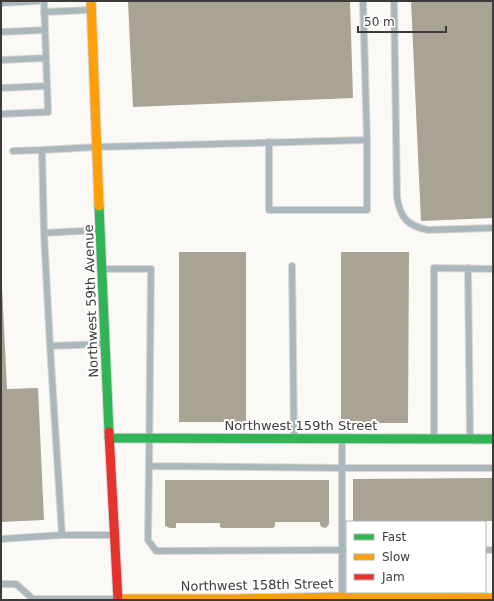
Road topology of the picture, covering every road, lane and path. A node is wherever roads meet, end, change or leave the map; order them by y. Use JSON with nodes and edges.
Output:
{"nodes":[{"id":1,"x":38,"y":1,"type":"edge"},
{"id":2,"x":44,"y":1,"type":"edge"},
{"id":3,"x":363,"y":1,"type":"edge"},
{"id":4,"x":394,"y":1,"type":"edge"},
{"id":5,"x":1,"y":3,"type":"edge"},
{"id":6,"x":91,"y":6,"type":"edge"},
{"id":7,"x":44,"y":12,"type":"junction"},
{"id":8,"x":45,"y":30,"type":"junction"},
{"id":9,"x":1,"y":32,"type":"edge"},
{"id":10,"x":46,"y":58,"type":"junction"},
{"id":11,"x":1,"y":60,"type":"edge"},
{"id":12,"x":47,"y":86,"type":"junction"},
{"id":13,"x":1,"y":88,"type":"edge"},
{"id":14,"x":1,"y":114,"type":"edge"},
{"id":15,"x":367,"y":140,"type":"junction"},
{"id":16,"x":269,"y":142,"type":"junction"},
{"id":17,"x":97,"y":147,"type":"junction"},
{"id":18,"x":42,"y":150,"type":"junction"},
{"id":19,"x":13,"y":151,"type":"dead end"},
{"id":20,"x":493,"y":228,"type":"edge"},
{"id":21,"x":101,"y":230,"type":"junction"},
{"id":22,"x":44,"y":233,"type":"junction"},
{"id":23,"x":292,"y":266,"type":"dead end"},
{"id":24,"x":468,"y":268,"type":"junction"},
{"id":25,"x":102,"y":269,"type":"junction"},
{"id":26,"x":493,"y":269,"type":"edge"},
{"id":27,"x":106,"y":344,"type":"junction"},
{"id":28,"x":50,"y":346,"type":"junction"},
{"id":29,"x":109,"y":438,"type":"junction"},
{"id":30,"x":149,"y":438,"type":"junction"},
{"id":31,"x":294,"y":438,"type":"junction"},
{"id":32,"x":342,"y":438,"type":"junction"},
{"id":33,"x":434,"y":439,"type":"junction"},
{"id":34,"x":470,"y":439,"type":"junction"},
{"id":35,"x":493,"y":439,"type":"edge"},
{"id":36,"x":149,"y":466,"type":"junction"},
{"id":37,"x":342,"y":468,"type":"junction"},
{"id":38,"x":493,"y":468,"type":"edge"},
{"id":39,"x":114,"y":534,"type":"junction"},
{"id":40,"x":62,"y":535,"type":"junction"},
{"id":41,"x":1,"y":539,"type":"edge"},
{"id":42,"x":345,"y":550,"type":"edge"},
{"id":43,"x":1,"y":584,"type":"edge"},
{"id":44,"x":346,"y":598,"type":"edge"},
{"id":45,"x":493,"y":598,"type":"edge"},
{"id":46,"x":118,"y":599,"type":"edge"},
{"id":47,"x":33,"y":600,"type":"edge"},
{"id":48,"x":159,"y":600,"type":"edge"},
{"id":49,"x":234,"y":600,"type":"edge"}],
"edges":[{"from":1,"to":5,"type":"lane"},
{"from":2,"to":7,"type":"lane"},
{"from":3,"to":15,"type":"lane"},
{"from":4,"to":20,"type":"lane"},
{"from":6,"to":7,"type":"lane"},
{"from":6,"to":17,"type":"street","name":"Northwest 59th Avenue"},
{"from":7,"to":8,"type":"lane"},
{"from":8,"to":9,"type":"lane"},
{"from":8,"to":10,"type":"lane"},
{"from":10,"to":11,"type":"lane"},
{"from":10,"to":12,"type":"lane"},
{"from":12,"to":13,"type":"lane"},
{"from":12,"to":14,"type":"lane"},
{"from":15,"to":16,"type":"lane"},
{"from":15,"to":16,"type":"lane"},
{"from":16,"to":17,"type":"lane"},
{"from":17,"to":18,"type":"lane"},
{"from":17,"to":21,"type":"street","name":"Northwest 59th Avenue"},
{"from":18,"to":19,"type":"lane"},
{"from":18,"to":22,"type":"lane"},
{"from":21,"to":22,"type":"lane"},
{"from":21,"to":25,"type":"street","name":"Northwest 59th Avenue"},
{"from":22,"to":28,"type":"lane"},
{"from":23,"to":31,"type":"lane"},
{"from":24,"to":26,"type":"lane"},
{"from":24,"to":33,"type":"lane"},
{"from":24,"to":34,"type":"lane"},
{"from":25,"to":27,"type":"street","name":"Northwest 59th Avenue"},
{"from":25,"to":30,"type":"lane"},
{"from":27,"to":28,"type":"lane"},
{"from":27,"to":29,"type":"street","name":"Northwest 59th Avenue"},
{"from":28,"to":40,"type":"lane"},
{"from":29,"to":30,"type":"street","name":"Northwest 159th Street"},
{"from":29,"to":39,"type":"street","name":"Northwest 59th Avenue"},
{"from":30,"to":31,"type":"street","name":"Northwest 159th Street"},
{"from":30,"to":36,"type":"lane"},
{"from":31,"to":32,"type":"street","name":"Northwest 159th Street"},
{"from":32,"to":33,"type":"street","name":"Northwest 159th Street"},
{"from":32,"to":37,"type":"lane"},
{"from":33,"to":34,"type":"street","name":"Northwest 159th Street"},
{"from":34,"to":35,"type":"street","name":"Northwest 159th Street"},
{"from":36,"to":37,"type":"lane"},
{"from":36,"to":42,"type":"lane"},
{"from":37,"to":38,"type":"lane"},
{"from":37,"to":42,"type":"lane"},
{"from":39,"to":40,"type":"lane"},
{"from":39,"to":46,"type":"street","name":"Northwest 59th Avenue"},
{"from":40,"to":41,"type":"lane"},
{"from":42,"to":44,"type":"lane"},
{"from":43,"to":47,"type":"lane"},
{"from":44,"to":45,"type":"street","name":"Northwest 158th Street"},
{"from":44,"to":49,"type":"street","name":"Northwest 158th Street"},
{"from":46,"to":47,"type":"lane"},
{"from":46,"to":48,"type":"street","name":"Northwest 158th Street"},
{"from":48,"to":49,"type":"street","name":"Northwest 158th Street"}]}
